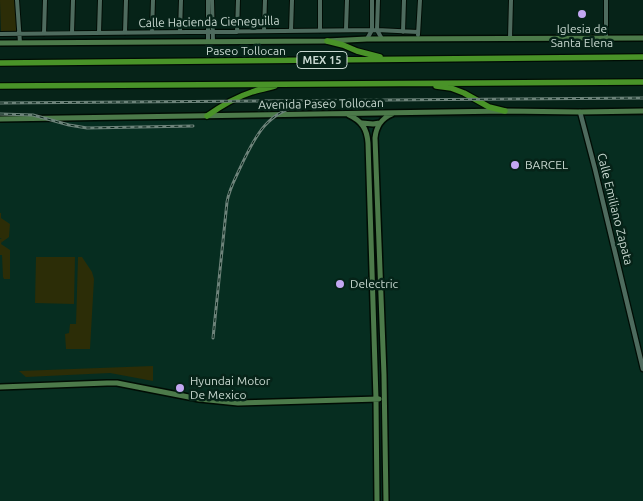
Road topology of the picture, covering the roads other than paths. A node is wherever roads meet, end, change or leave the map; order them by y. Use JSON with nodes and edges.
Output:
{"nodes":[{"id":1,"x":17,"y":0,"type":"edge"},
{"id":2,"x":45,"y":0,"type":"edge"},
{"id":3,"x":73,"y":0,"type":"edge"},
{"id":4,"x":100,"y":0,"type":"edge"},
{"id":5,"x":126,"y":0,"type":"edge"},
{"id":6,"x":153,"y":0,"type":"edge"},
{"id":7,"x":181,"y":0,"type":"edge"},
{"id":8,"x":208,"y":0,"type":"edge"},
{"id":9,"x":212,"y":0,"type":"edge"},
{"id":10,"x":238,"y":0,"type":"edge"},
{"id":11,"x":265,"y":0,"type":"edge"},
{"id":12,"x":292,"y":0,"type":"edge"},
{"id":13,"x":320,"y":0,"type":"edge"},
{"id":14,"x":347,"y":0,"type":"edge"},
{"id":15,"x":372,"y":0,"type":"edge"},
{"id":16,"x":378,"y":0,"type":"edge"},
{"id":17,"x":404,"y":0,"type":"edge"},
{"id":18,"x":420,"y":0,"type":"edge"},
{"id":19,"x":511,"y":0,"type":"edge"},
{"id":20,"x":606,"y":0,"type":"edge"},
{"id":21,"x":346,"y":30,"type":"junction"},
{"id":22,"x":372,"y":30,"type":"junction"},
{"id":23,"x":377,"y":30,"type":"junction"},
{"id":24,"x":264,"y":31,"type":"junction"},
{"id":25,"x":291,"y":31,"type":"junction"},
{"id":26,"x":320,"y":31,"type":"junction"},
{"id":27,"x":152,"y":32,"type":"junction"},
{"id":28,"x":180,"y":32,"type":"junction"},
{"id":29,"x":210,"y":32,"type":"junction"},
{"id":30,"x":237,"y":32,"type":"junction"},
{"id":31,"x":404,"y":32,"type":"junction"},
{"id":32,"x":418,"y":32,"type":"junction"},
{"id":33,"x":72,"y":33,"type":"junction"},
{"id":34,"x":99,"y":33,"type":"junction"},
{"id":35,"x":125,"y":33,"type":"junction"},
{"id":36,"x":0,"y":34,"type":"edge"},
{"id":37,"x":12,"y":34,"type":"junction"},
{"id":38,"x":20,"y":34,"type":"junction"},
{"id":39,"x":44,"y":34,"type":"junction"},
{"id":40,"x":510,"y":38,"type":"junction"},
{"id":41,"x":606,"y":38,"type":"junction"},
{"id":42,"x":367,"y":39,"type":"junction"},
{"id":43,"x":382,"y":39,"type":"junction"},
{"id":44,"x":418,"y":39,"type":"junction"},
{"id":45,"x":643,"y":39,"type":"edge"},
{"id":46,"x":210,"y":41,"type":"junction"},
{"id":47,"x":327,"y":41,"type":"junction"},
{"id":48,"x":0,"y":43,"type":"edge"},
{"id":49,"x":12,"y":43,"type":"junction"},
{"id":50,"x":20,"y":43,"type":"junction"},
{"id":51,"x":642,"y":56,"type":"edge"},
{"id":52,"x":392,"y":59,"type":"junction"},
{"id":53,"x":0,"y":63,"type":"edge"},
{"id":54,"x":643,"y":82,"type":"edge"},
{"id":55,"x":430,"y":83,"type":"junction"},
{"id":56,"x":284,"y":84,"type":"junction"},
{"id":57,"x":0,"y":86,"type":"edge"},
{"id":58,"x":505,"y":111,"type":"junction"},
{"id":59,"x":643,"y":111,"type":"edge"},
{"id":60,"x":398,"y":112,"type":"junction"},
{"id":61,"x":580,"y":112,"type":"junction"},
{"id":62,"x":346,"y":114,"type":"junction"},
{"id":63,"x":207,"y":116,"type":"junction"},
{"id":64,"x":0,"y":119,"type":"edge"},
{"id":65,"x":362,"y":123,"type":"junction"},
{"id":66,"x":380,"y":123,"type":"junction"},
{"id":67,"x":370,"y":175,"type":"junction"},
{"id":68,"x":376,"y":175,"type":"junction"},
{"id":69,"x":371,"y":210,"type":"junction"},
{"id":70,"x":377,"y":210,"type":"junction"},
{"id":71,"x":372,"y":279,"type":"junction"},
{"id":72,"x":380,"y":280,"type":"junction"},
{"id":73,"x":643,"y":369,"type":"edge"},
{"id":74,"x":0,"y":388,"type":"edge"},
{"id":75,"x":376,"y":399,"type":"junction"},
{"id":76,"x":384,"y":400,"type":"junction"},
{"id":77,"x":377,"y":501,"type":"edge"},
{"id":78,"x":386,"y":501,"type":"edge"}],
"edges":[{"from":1,"to":38,"type":"street"},
{"from":2,"to":39,"type":"street"},
{"from":3,"to":33,"type":"street"},
{"from":4,"to":34,"type":"street"},
{"from":5,"to":35,"type":"street"},
{"from":6,"to":27,"type":"street"},
{"from":7,"to":28,"type":"street"},
{"from":8,"to":29,"type":"street"},
{"from":9,"to":29,"type":"street"},
{"from":10,"to":30,"type":"street"},
{"from":11,"to":24,"type":"street"},
{"from":12,"to":25,"type":"street"},
{"from":13,"to":26,"type":"street"},
{"from":14,"to":21,"type":"street"},
{"from":15,"to":22,"type":"street"},
{"from":16,"to":23,"type":"street"},
{"from":17,"to":31,"type":"street"},
{"from":18,"to":32,"type":"street"},
{"from":19,"to":40,"type":"street"},
{"from":20,"to":41,"type":"street"},
{"from":21,"to":22,"type":"street","name":"Calle Hacienda Cieneguilla"},
{"from":21,"to":26,"type":"street","name":"Calle Hacienda Cieneguilla"},
{"from":22,"to":23,"type":"street","name":"Calle Hacienda Cieneguilla"},
{"from":22,"to":42,"type":"street"},
{"from":23,"to":31,"type":"street","name":"Calle Hacienda Cieneguilla"},
{"from":23,"to":43,"type":"street"},
{"from":24,"to":25,"type":"street","name":"Calle Hacienda Cieneguilla"},
{"from":24,"to":30,"type":"street","name":"Calle Hacienda Cieneguilla"},
{"from":25,"to":26,"type":"street","name":"Calle Hacienda Cieneguilla"},
{"from":27,"to":28,"type":"street","name":"Calle Hacienda Cieneguilla"},
{"from":27,"to":35,"type":"street","name":"Calle Hacienda Cieneguilla"},
{"from":28,"to":29,"type":"street","name":"Calle Hacienda Cieneguilla"},
{"from":29,"to":30,"type":"street","name":"Calle Hacienda Cieneguilla"},
{"from":29,"to":46,"type":"street"},
{"from":31,"to":32,"type":"street","name":"Calle Hacienda Cieneguilla"},
{"from":32,"to":44,"type":"street"},
{"from":33,"to":34,"type":"street","name":"Calle Hacienda Cieneguilla"},
{"from":33,"to":39,"type":"street","name":"Calle Hacienda Cieneguilla"},
{"from":34,"to":35,"type":"street","name":"Calle Hacienda Cieneguilla"},
{"from":36,"to":37,"type":"street","name":"Calle Hacienda Cieneguilla"},
{"from":37,"to":38,"type":"street","name":"Calle Hacienda Cieneguilla"},
{"from":37,"to":49,"type":"street"},
{"from":38,"to":39,"type":"street","name":"Calle Hacienda Cieneguilla"},
{"from":38,"to":50,"type":"street"},
{"from":40,"to":41,"type":"main road"},
{"from":40,"to":44,"type":"main road"},
{"from":41,"to":45,"type":"main road"},
{"from":42,"to":43,"type":"main road"},
{"from":42,"to":47,"type":"main road"},
{"from":43,"to":44,"type":"main road"},
{"from":46,"to":47,"type":"main road"},
{"from":46,"to":50,"type":"main road"},
{"from":47,"to":52,"type":"highway"},
{"from":48,"to":49,"type":"main road"},
{"from":49,"to":50,"type":"main road"},
{"from":51,"to":52,"type":"highway","name":"Paseo Tollocan","number":"MEX 15"},
{"from":52,"to":53,"type":"highway","name":"Paseo Tollocan","number":"MEX 15"},
{"from":54,"to":55,"type":"highway","number":"MEX 15"},
{"from":55,"to":56,"type":"highway","number":"MEX 15"},
{"from":55,"to":58,"type":"highway"},
{"from":56,"to":57,"type":"highway","number":"MEX 15"},
{"from":56,"to":63,"type":"highway"},
{"from":58,"to":60,"type":"main road","name":"Avenida Paseo Tollocan"},
{"from":58,"to":61,"type":"main road","name":"Avenida Paseo Tollocan"},
{"from":59,"to":61,"type":"main road","name":"Avenida Paseo Tollocan"},
{"from":60,"to":62,"type":"main road","name":"Avenida Paseo Tollocan"},
{"from":60,"to":66,"type":"main road"},
{"from":61,"to":73,"type":"street","name":"Calle Emiliano Zapata"},
{"from":62,"to":63,"type":"main road","name":"Avenida Paseo Tollocan"},
{"from":62,"to":65,"type":"main road"},
{"from":63,"to":64,"type":"main road","name":"Avenida Paseo Tollocan"},
{"from":65,"to":66,"type":"main road"},
{"from":65,"to":67,"type":"main road"},
{"from":66,"to":68,"type":"main road"},
{"from":67,"to":68,"type":"street"},
{"from":67,"to":69,"type":"main road"},
{"from":68,"to":70,"type":"main road"},
{"from":69,"to":70,"type":"street"},
{"from":69,"to":71,"type":"main road"},
{"from":70,"to":72,"type":"main road"},
{"from":71,"to":72,"type":"street"},
{"from":71,"to":75,"type":"main road"},
{"from":72,"to":76,"type":"main road"},
{"from":74,"to":75,"type":"main road"},
{"from":75,"to":76,"type":"main road"},
{"from":75,"to":77,"type":"main road"},
{"from":76,"to":78,"type":"main road"}]}
